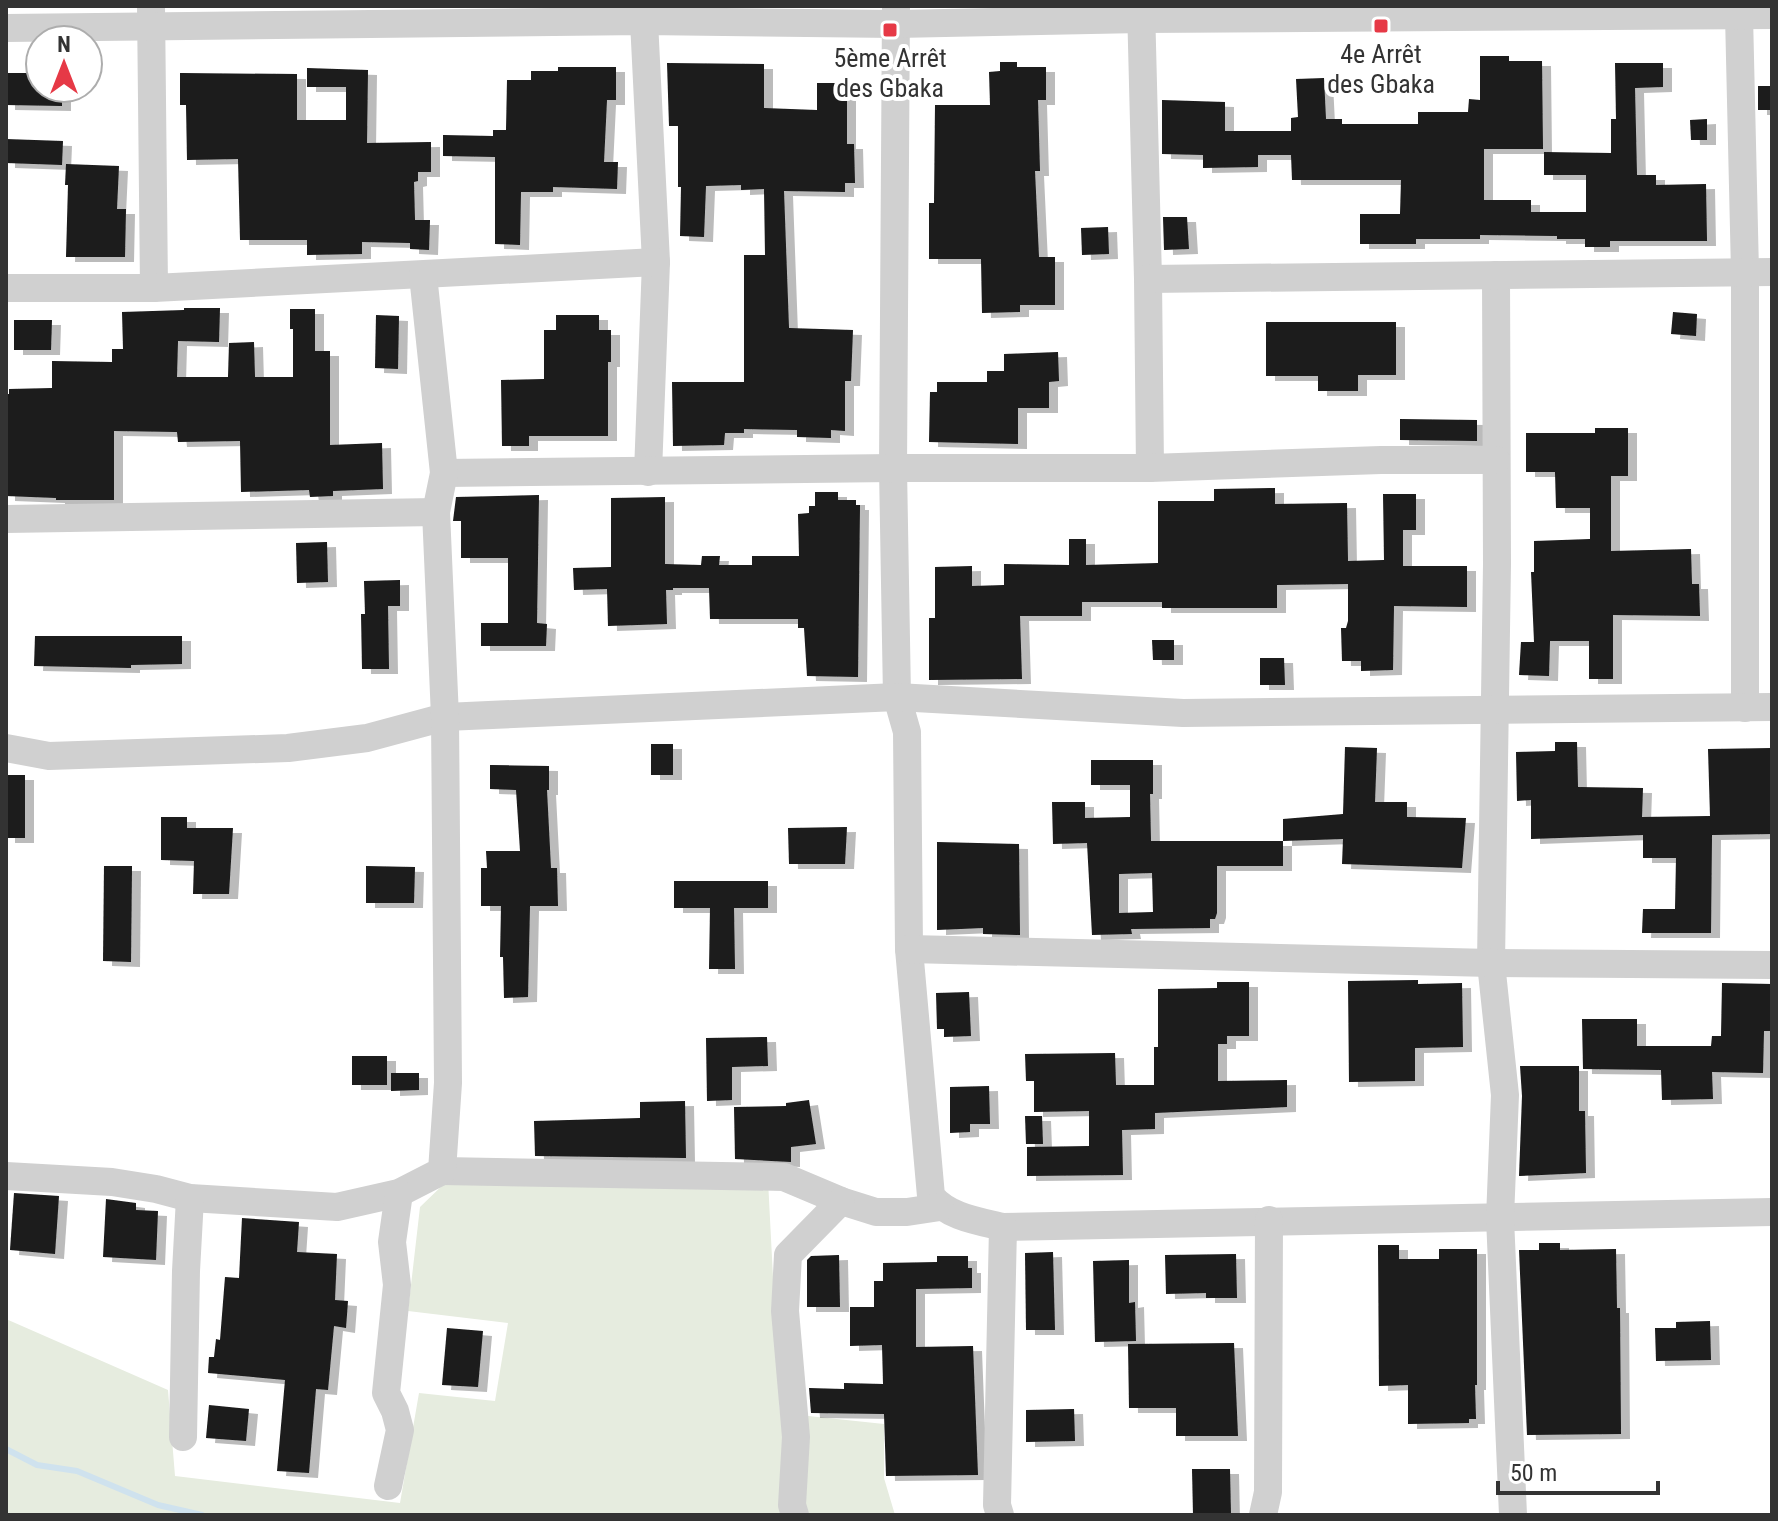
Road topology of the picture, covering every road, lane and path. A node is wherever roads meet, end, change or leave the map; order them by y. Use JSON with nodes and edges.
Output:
{"nodes":[{"id":1,"x":1389,"y":11,"type":"edge"},
{"id":2,"x":1141,"y":12,"type":"edge"},
{"id":3,"x":421,"y":14,"type":"edge"},
{"id":4,"x":896,"y":15,"type":"edge"},
{"id":5,"x":1739,"y":15,"type":"junction"},
{"id":6,"x":1772,"y":15,"type":"edge"},
{"id":7,"x":151,"y":17,"type":"edge"},
{"id":8,"x":644,"y":21,"type":"junction"},
{"id":9,"x":6,"y":28,"type":"edge"},
{"id":10,"x":656,"y":262,"type":"junction"},
{"id":11,"x":1759,"y":272,"type":"edge"},
{"id":12,"x":423,"y":275,"type":"junction"},
{"id":13,"x":1496,"y":275,"type":"junction"},
{"id":14,"x":1148,"y":279,"type":"junction"},
{"id":15,"x":6,"y":288,"type":"edge"},
{"id":16,"x":154,"y":288,"type":"junction"},
{"id":17,"x":1496,"y":460,"type":"junction"},
{"id":18,"x":893,"y":468,"type":"junction"},
{"id":19,"x":1150,"y":468,"type":"junction"},
{"id":20,"x":648,"y":472,"type":"junction"},
{"id":21,"x":444,"y":473,"type":"junction"},
{"id":22,"x":436,"y":512,"type":"junction"},
{"id":23,"x":6,"y":519,"type":"edge"},
{"id":24,"x":897,"y":697,"type":"junction"},
{"id":25,"x":1493,"y":708,"type":"junction"},
{"id":26,"x":1759,"y":708,"type":"edge"},
{"id":27,"x":445,"y":717,"type":"junction"},
{"id":28,"x":6,"y":748,"type":"edge"},
{"id":29,"x":909,"y":949,"type":"junction"},
{"id":30,"x":1491,"y":963,"type":"junction"},
{"id":31,"x":1772,"y":965,"type":"edge"},
{"id":32,"x":442,"y":1171,"type":"junction"},
{"id":33,"x":6,"y":1176,"type":"edge"},
{"id":34,"x":399,"y":1193,"type":"junction"},
{"id":35,"x":190,"y":1198,"type":"junction"},
{"id":36,"x":841,"y":1201,"type":"junction"},
{"id":37,"x":940,"y":1207,"type":"junction"},
{"id":38,"x":1772,"y":1212,"type":"edge"},
{"id":39,"x":1500,"y":1218,"type":"junction"},
{"id":40,"x":1269,"y":1220,"type":"junction"},
{"id":41,"x":1003,"y":1227,"type":"junction"},
{"id":42,"x":183,"y":1437,"type":"dead end"},
{"id":43,"x":388,"y":1486,"type":"dead end"},
{"id":44,"x":795,"y":1515,"type":"edge"},
{"id":45,"x":1000,"y":1515,"type":"edge"},
{"id":46,"x":1263,"y":1515,"type":"edge"},
{"id":47,"x":1513,"y":1515,"type":"edge"}],
"edges":[{"from":1,"to":2,"type":"street"},
{"from":1,"to":5,"type":"street"},
{"from":2,"to":4,"type":"street"},
{"from":2,"to":14,"type":"street"},
{"from":3,"to":7,"type":"street"},
{"from":3,"to":8,"type":"street"},
{"from":4,"to":8,"type":"street"},
{"from":4,"to":18,"type":"street"},
{"from":5,"to":6,"type":"street"},
{"from":5,"to":11,"type":"street"},
{"from":7,"to":9,"type":"street"},
{"from":7,"to":16,"type":"street"},
{"from":8,"to":10,"type":"street"},
{"from":10,"to":12,"type":"street"},
{"from":10,"to":20,"type":"street"},
{"from":11,"to":13,"type":"street"},
{"from":11,"to":26,"type":"street"},
{"from":12,"to":16,"type":"street"},
{"from":12,"to":21,"type":"street"},
{"from":13,"to":14,"type":"street"},
{"from":13,"to":17,"type":"street"},
{"from":14,"to":19,"type":"street"},
{"from":15,"to":16,"type":"street"},
{"from":17,"to":19,"type":"street"},
{"from":17,"to":25,"type":"street"},
{"from":18,"to":19,"type":"street"},
{"from":18,"to":20,"type":"street"},
{"from":18,"to":24,"type":"street"},
{"from":20,"to":21,"type":"street"},
{"from":21,"to":22,"type":"street"},
{"from":22,"to":23,"type":"street"},
{"from":22,"to":27,"type":"street"},
{"from":24,"to":25,"type":"street"},
{"from":24,"to":27,"type":"street"},
{"from":24,"to":29,"type":"street"},
{"from":25,"to":26,"type":"street"},
{"from":25,"to":30,"type":"street"},
{"from":27,"to":28,"type":"street"},
{"from":27,"to":32,"type":"street"},
{"from":29,"to":30,"type":"street"},
{"from":29,"to":37,"type":"street"},
{"from":30,"to":31,"type":"street"},
{"from":30,"to":39,"type":"street"},
{"from":32,"to":34,"type":"street"},
{"from":32,"to":36,"type":"street"},
{"from":33,"to":35,"type":"street"},
{"from":34,"to":35,"type":"street"},
{"from":34,"to":43,"type":"street"},
{"from":35,"to":42,"type":"street"},
{"from":36,"to":37,"type":"street"},
{"from":36,"to":44,"type":"street"},
{"from":37,"to":41,"type":"street"},
{"from":38,"to":39,"type":"street"},
{"from":39,"to":40,"type":"street"},
{"from":39,"to":47,"type":"street"},
{"from":40,"to":41,"type":"street"},
{"from":40,"to":46,"type":"street"},
{"from":41,"to":45,"type":"street"}]}
